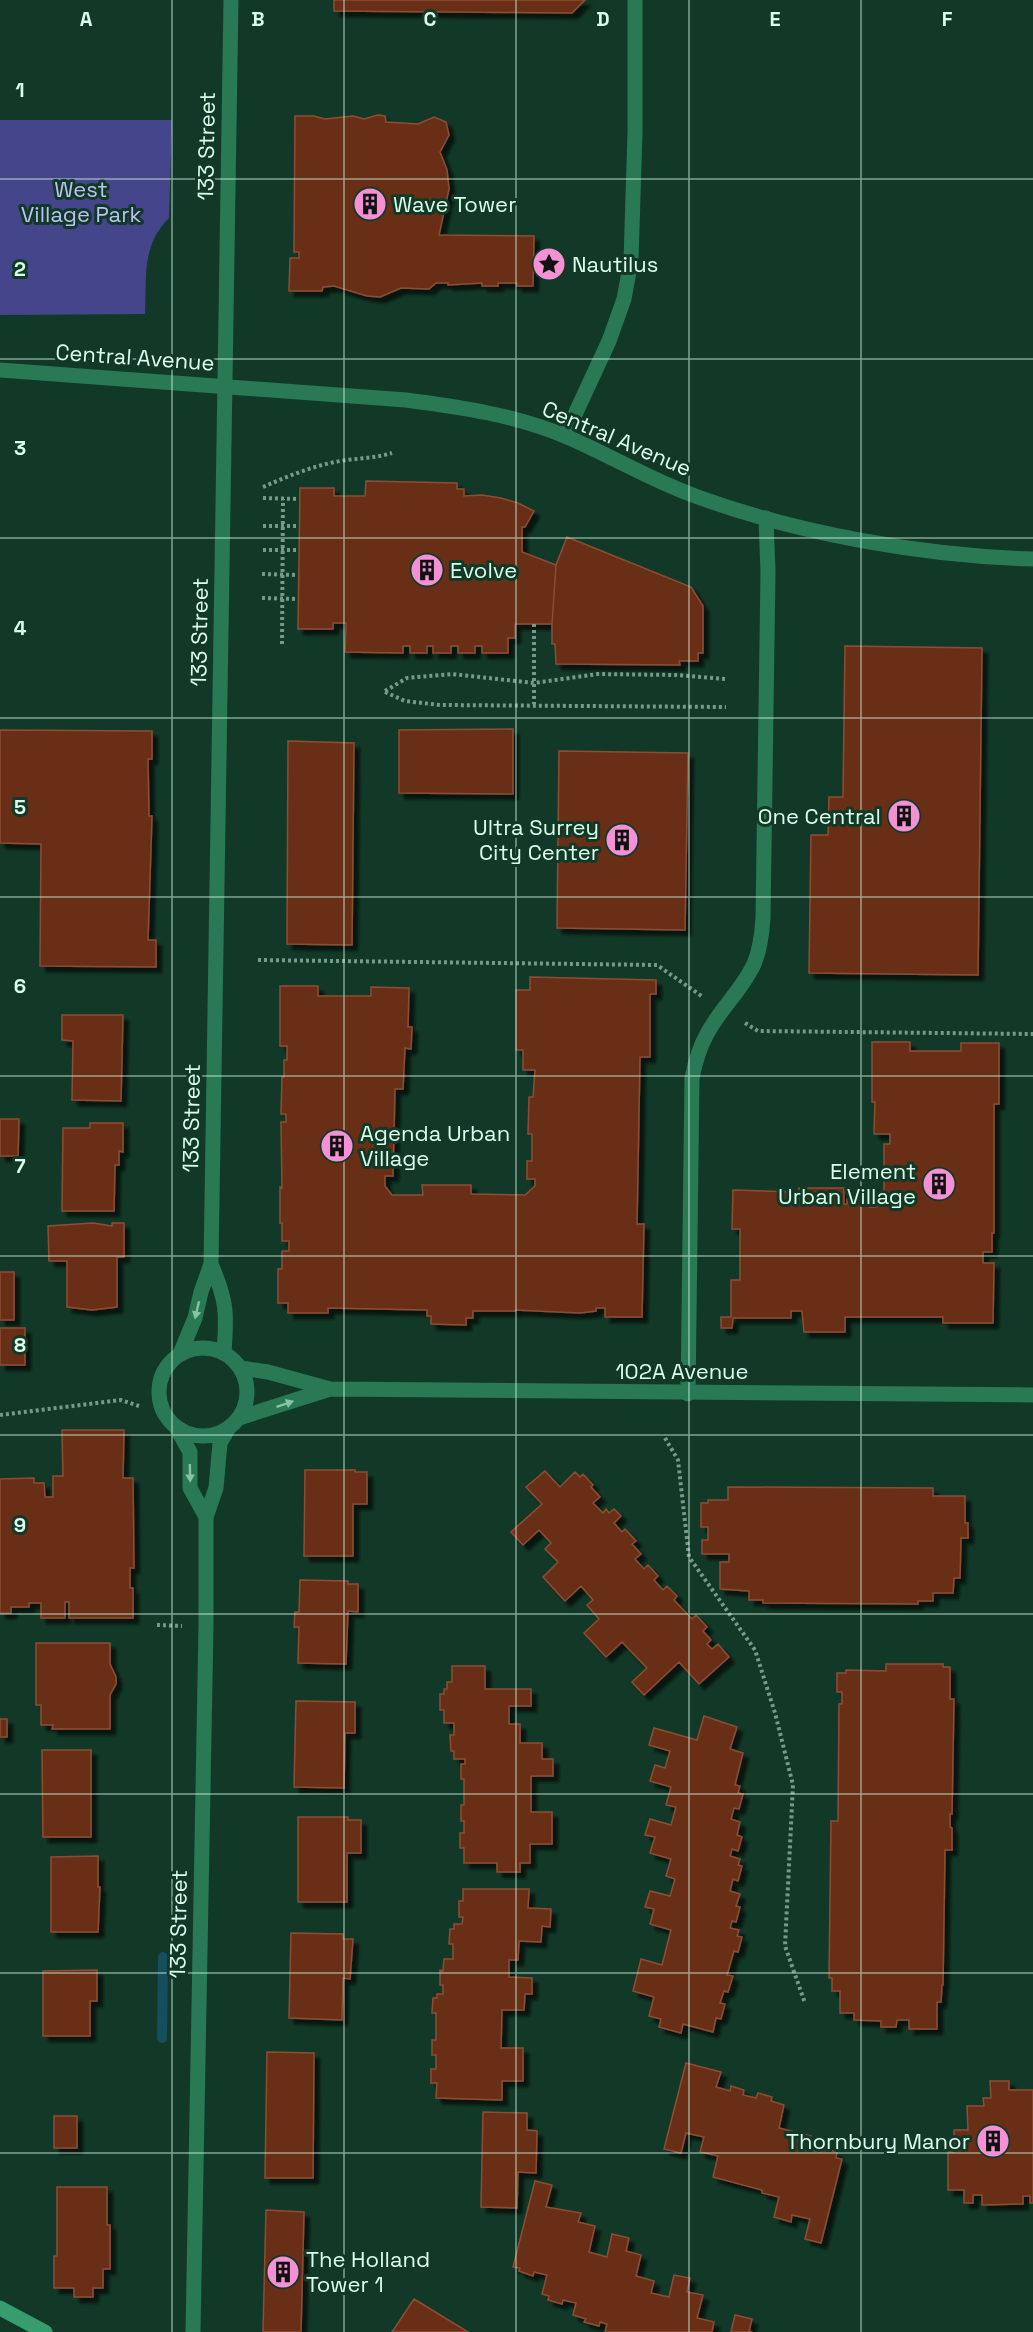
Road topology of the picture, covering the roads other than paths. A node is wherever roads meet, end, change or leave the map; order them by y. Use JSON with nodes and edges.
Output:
{"nodes":[{"id":1,"x":231,"y":0,"type":"edge"},
{"id":2,"x":635,"y":0,"type":"edge"},
{"id":3,"x":0,"y":370,"type":"edge"},
{"id":4,"x":225,"y":386,"type":"junction"},
{"id":5,"x":565,"y":436,"type":"junction"},
{"id":6,"x":766,"y":518,"type":"junction"},
{"id":7,"x":1033,"y":559,"type":"edge"},
{"id":8,"x":211,"y":1264,"type":"junction"},
{"id":9,"x":224,"y":1353,"type":"junction"},
{"id":10,"x":180,"y":1354,"type":"junction"},
{"id":11,"x":240,"y":1368,"type":"junction"},
{"id":12,"x":330,"y":1389,"type":"junction"},
{"id":13,"x":688,"y":1394,"type":"junction"},
{"id":14,"x":1033,"y":1395,"type":"edge"},
{"id":15,"x":234,"y":1423,"type":"junction"},
{"id":16,"x":177,"y":1429,"type":"junction"},
{"id":17,"x":206,"y":1517,"type":"junction"},
{"id":18,"x":0,"y":2308,"type":"edge"},
{"id":19,"x":45,"y":2332,"type":"edge"},
{"id":20,"x":193,"y":2332,"type":"edge"}],
"edges":[{"from":1,"to":4,"type":"street","name":"133 Street"},
{"from":2,"to":5,"type":"street"},
{"from":3,"to":4,"type":"street","name":"Central Avenue"},
{"from":4,"to":5,"type":"street","name":"Central Avenue"},
{"from":4,"to":8,"type":"street","name":"133 Street"},
{"from":5,"to":6,"type":"street","name":"Central Avenue"},
{"from":6,"to":7,"type":"street","name":"Central Avenue"},
{"from":6,"to":13,"type":"street"},
{"from":8,"to":9,"type":"street","name":"133 Street"},
{"from":8,"to":10,"type":"street","name":"133 Street","one_way":true},
{"from":9,"to":10,"type":"street"},
{"from":9,"to":11,"type":"street"},
{"from":10,"to":16,"type":"street"},
{"from":11,"to":12,"type":"street","name":"102A Avenue"},
{"from":11,"to":15,"type":"street"},
{"from":12,"to":13,"type":"street","name":"102A Avenue"},
{"from":15,"to":12,"type":"street","name":"102A Avenue","one_way":true},
{"from":13,"to":14,"type":"street","name":"102A Avenue"},
{"from":15,"to":16,"type":"street"},
{"from":15,"to":17,"type":"street","name":"133 Street"},
{"from":16,"to":17,"type":"street","name":"133 Street","one_way":true},
{"from":17,"to":20,"type":"street","name":"133 Street"},
{"from":18,"to":19,"type":"main road"}]}
